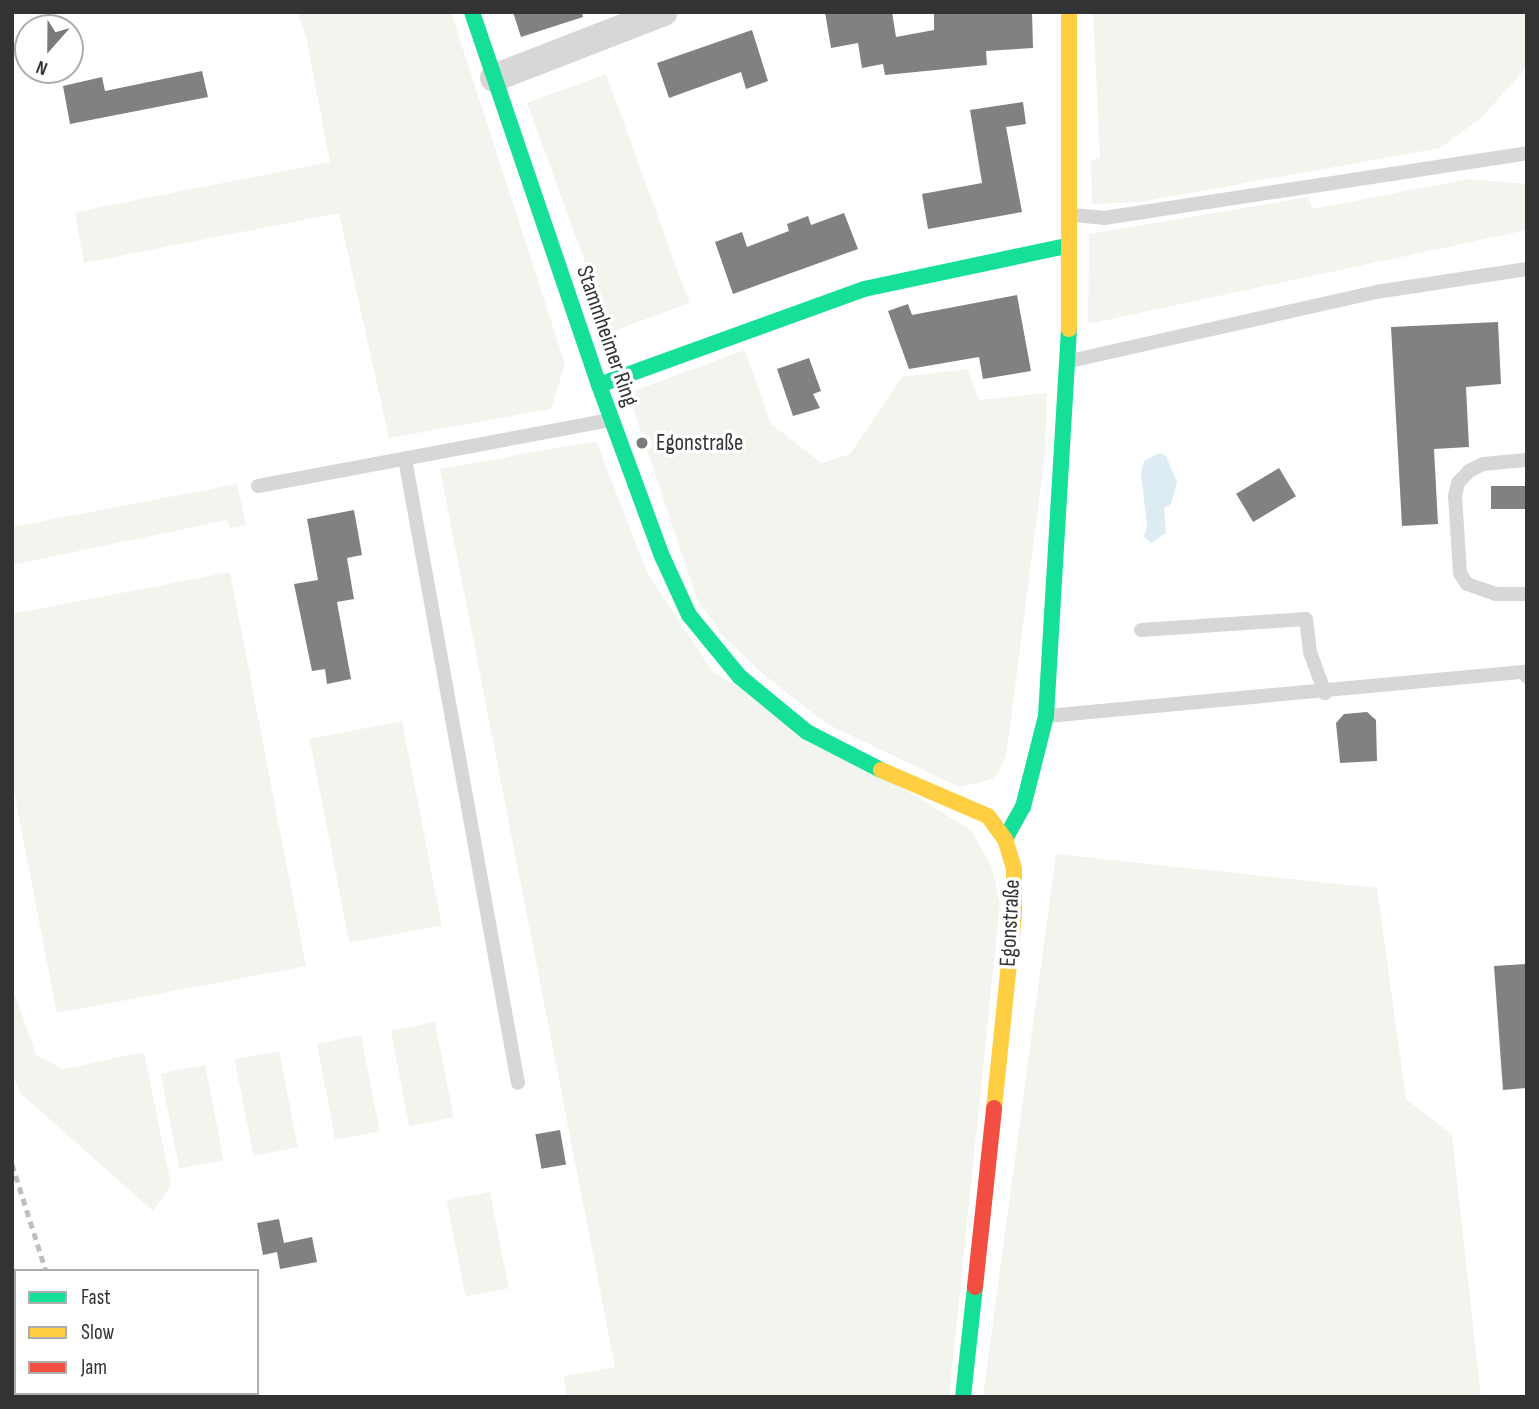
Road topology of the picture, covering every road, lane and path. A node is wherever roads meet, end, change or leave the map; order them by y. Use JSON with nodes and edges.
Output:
{"nodes":[{"id":1,"x":471,"y":12,"type":"edge"},
{"id":2,"x":664,"y":12,"type":"edge"},
{"id":3,"x":1069,"y":12,"type":"edge"},
{"id":4,"x":494,"y":78,"type":"junction"},
{"id":5,"x":1527,"y":153,"type":"edge"},
{"id":6,"x":1067,"y":214,"type":"junction"},
{"id":7,"x":1067,"y":246,"type":"junction"},
{"id":8,"x":1527,"y":269,"type":"edge"},
{"id":9,"x":1069,"y":361,"type":"junction"},
{"id":10,"x":599,"y":385,"type":"junction"},
{"id":11,"x":612,"y":419,"type":"junction"},
{"id":12,"x":405,"y":459,"type":"junction"},
{"id":13,"x":1527,"y":460,"type":"edge"},
{"id":14,"x":258,"y":486,"type":"dead end"},
{"id":15,"x":1527,"y":594,"type":"edge"},
{"id":16,"x":1141,"y":630,"type":"dead end"},
{"id":17,"x":1525,"y":673,"type":"edge"},
{"id":18,"x":1325,"y":693,"type":"junction"},
{"id":19,"x":1046,"y":716,"type":"junction"},
{"id":20,"x":1005,"y":839,"type":"junction"},
{"id":21,"x":518,"y":1083,"type":"dead end"},
{"id":22,"x":963,"y":1397,"type":"edge"}],
"edges":[{"from":1,"to":4,"type":"street","name":"Stammheimer Ring"},
{"from":2,"to":4,"type":"street"},
{"from":3,"to":6,"type":"street"},
{"from":4,"to":10,"type":"street","name":"Stammheimer Ring"},
{"from":5,"to":6,"type":"lane"},
{"from":6,"to":7,"type":"street"},
{"from":7,"to":9,"type":"street"},
{"from":7,"to":10,"type":"street"},
{"from":8,"to":9,"type":"lane"},
{"from":9,"to":19,"type":"street"},
{"from":10,"to":11,"type":"street","name":"Stammheimer Ring"},
{"from":11,"to":12,"type":"lane"},
{"from":11,"to":20,"type":"street","name":"Stammheimer Ring"},
{"from":12,"to":14,"type":"lane"},
{"from":12,"to":21,"type":"lane"},
{"from":13,"to":15,"type":"lane"},
{"from":16,"to":18,"type":"lane"},
{"from":17,"to":18,"type":"lane"},
{"from":18,"to":19,"type":"lane"},
{"from":19,"to":20,"type":"street"},
{"from":20,"to":22,"type":"street","name":"Egonstraße"}]}
